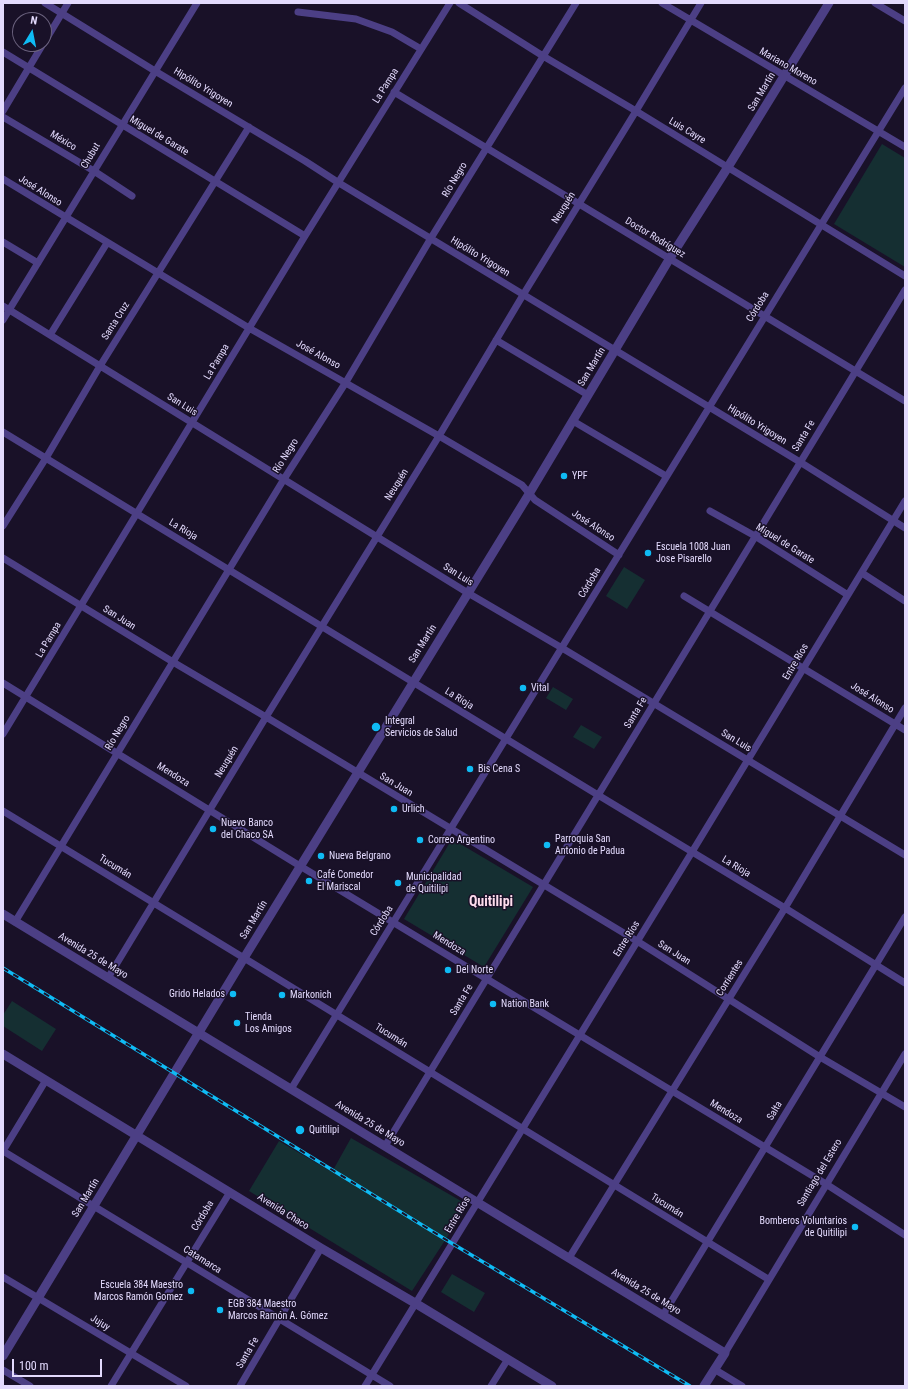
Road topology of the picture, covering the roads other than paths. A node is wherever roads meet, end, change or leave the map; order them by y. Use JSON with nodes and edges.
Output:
{"nodes":[{"id":1,"x":45,"y":3,"type":"edge"},
{"id":2,"x":68,"y":3,"type":"edge"},
{"id":3,"x":197,"y":3,"type":"edge"},
{"id":4,"x":450,"y":3,"type":"edge"},
{"id":5,"x":459,"y":3,"type":"edge"},
{"id":6,"x":576,"y":3,"type":"edge"},
{"id":7,"x":662,"y":3,"type":"edge"},
{"id":8,"x":702,"y":3,"type":"edge"},
{"id":9,"x":829,"y":3,"type":"edge"},
{"id":10,"x":875,"y":3,"type":"edge"},
{"id":11,"x":298,"y":12,"type":"dead end"},
{"id":12,"x":62,"y":14,"type":"junction"},
{"id":13,"x":690,"y":21,"type":"junction"},
{"id":14,"x":905,"y":21,"type":"edge"},
{"id":15,"x":52,"y":31,"type":"edge"},
{"id":16,"x":421,"y":49,"type":"junction"},
{"id":17,"x":3,"y":52,"type":"edge"},
{"id":18,"x":39,"y":52,"type":"edge"},
{"id":19,"x":543,"y":56,"type":"junction"},
{"id":20,"x":29,"y":67,"type":"junction"},
{"id":21,"x":155,"y":71,"type":"junction"},
{"id":22,"x":784,"y":76,"type":"junction"},
{"id":23,"x":905,"y":88,"type":"edge"},
{"id":24,"x":394,"y":92,"type":"junction"},
{"id":25,"x":3,"y":111,"type":"edge"},
{"id":26,"x":636,"y":111,"type":"junction"},
{"id":27,"x":3,"y":117,"type":"edge"},
{"id":28,"x":122,"y":125,"type":"junction"},
{"id":29,"x":249,"y":127,"type":"junction"},
{"id":30,"x":879,"y":131,"type":"junction"},
{"id":31,"x":905,"y":147,"type":"edge"},
{"id":32,"x":486,"y":148,"type":"junction"},
{"id":33,"x":728,"y":168,"type":"junction"},
{"id":34,"x":94,"y":171,"type":"junction"},
{"id":35,"x":3,"y":180,"type":"edge"},
{"id":36,"x":216,"y":181,"type":"junction"},
{"id":37,"x":339,"y":183,"type":"junction"},
{"id":38,"x":132,"y":196,"type":"dead end"},
{"id":39,"x":578,"y":204,"type":"junction"},
{"id":40,"x":65,"y":218,"type":"junction"},
{"id":41,"x":821,"y":224,"type":"junction"},
{"id":42,"x":305,"y":236,"type":"junction"},
{"id":43,"x":431,"y":238,"type":"junction"},
{"id":44,"x":3,"y":242,"type":"edge"},
{"id":45,"x":107,"y":243,"type":"junction"},
{"id":46,"x":670,"y":258,"type":"junction"},
{"id":47,"x":38,"y":263,"type":"junction"},
{"id":48,"x":158,"y":274,"type":"junction"},
{"id":49,"x":905,"y":276,"type":"edge"},
{"id":50,"x":905,"y":290,"type":"edge"},
{"id":51,"x":523,"y":294,"type":"junction"},
{"id":52,"x":6,"y":308,"type":"edge"},
{"id":53,"x":764,"y":315,"type":"junction"},
{"id":54,"x":3,"y":320,"type":"edge"},
{"id":55,"x":249,"y":328,"type":"junction"},
{"id":56,"x":50,"y":335,"type":"junction"},
{"id":57,"x":496,"y":340,"type":"junction"},
{"id":58,"x":615,"y":350,"type":"junction"},
{"id":59,"x":100,"y":366,"type":"junction"},
{"id":60,"x":856,"y":371,"type":"junction"},
{"id":61,"x":346,"y":382,"type":"junction"},
{"id":62,"x":588,"y":395,"type":"junction"},
{"id":63,"x":905,"y":401,"type":"edge"},
{"id":64,"x":709,"y":407,"type":"junction"},
{"id":65,"x":573,"y":421,"type":"junction"},
{"id":66,"x":192,"y":423,"type":"junction"},
{"id":67,"x":3,"y":432,"type":"edge"},
{"id":68,"x":439,"y":436,"type":"junction"},
{"id":69,"x":46,"y":458,"type":"junction"},
{"id":70,"x":800,"y":462,"type":"junction"},
{"id":71,"x":666,"y":476,"type":"junction"},
{"id":72,"x":284,"y":479,"type":"junction"},
{"id":73,"x":529,"y":494,"type":"junction"},
{"id":74,"x":905,"y":501,"type":"edge"},
{"id":75,"x":710,"y":511,"type":"dead end"},
{"id":76,"x":137,"y":514,"type":"junction"},
{"id":77,"x":893,"y":521,"type":"junction"},
{"id":78,"x":3,"y":526,"type":"edge"},
{"id":79,"x":905,"y":528,"type":"edge"},
{"id":80,"x":377,"y":536,"type":"junction"},
{"id":81,"x":755,"y":536,"type":"junction"},
{"id":82,"x":618,"y":555,"type":"junction"},
{"id":83,"x":3,"y":558,"type":"edge"},
{"id":84,"x":230,"y":570,"type":"junction"},
{"id":85,"x":862,"y":573,"type":"junction"},
{"id":86,"x":468,"y":593,"type":"junction"},
{"id":87,"x":848,"y":595,"type":"junction"},
{"id":88,"x":684,"y":596,"type":"dead end"},
{"id":89,"x":905,"y":601,"type":"edge"},
{"id":90,"x":81,"y":606,"type":"junction"},
{"id":91,"x":710,"y":612,"type":"junction"},
{"id":92,"x":323,"y":627,"type":"junction"},
{"id":93,"x":562,"y":648,"type":"junction"},
{"id":94,"x":173,"y":662,"type":"junction"},
{"id":95,"x":804,"y":668,"type":"junction"},
{"id":96,"x":413,"y":682,"type":"junction"},
{"id":97,"x":3,"y":683,"type":"edge"},
{"id":98,"x":27,"y":696,"type":"junction"},
{"id":99,"x":654,"y":703,"type":"junction"},
{"id":100,"x":905,"y":708,"type":"edge"},
{"id":101,"x":266,"y":717,"type":"junction"},
{"id":102,"x":895,"y":724,"type":"junction"},
{"id":103,"x":905,"y":730,"type":"edge"},
{"id":104,"x":3,"y":734,"type":"edge"},
{"id":105,"x":505,"y":739,"type":"junction"},
{"id":106,"x":118,"y":753,"type":"junction"},
{"id":107,"x":748,"y":760,"type":"junction"},
{"id":108,"x":358,"y":774,"type":"junction"},
{"id":109,"x":598,"y":795,"type":"junction"},
{"id":110,"x":210,"y":810,"type":"junction"},
{"id":111,"x":3,"y":811,"type":"edge"},
{"id":112,"x":840,"y":816,"type":"junction"},
{"id":113,"x":450,"y":829,"type":"junction"},
{"id":114,"x":61,"y":846,"type":"junction"},
{"id":115,"x":692,"y":852,"type":"junction"},
{"id":116,"x":905,"y":855,"type":"edge"},
{"id":117,"x":300,"y":866,"type":"junction"},
{"id":118,"x":543,"y":885,"type":"junction"},
{"id":119,"x":154,"y":903,"type":"junction"},
{"id":120,"x":786,"y":908,"type":"junction"},
{"id":121,"x":3,"y":914,"type":"edge"},
{"id":122,"x":905,"y":917,"type":"edge"},
{"id":123,"x":15,"y":922,"type":"junction"},
{"id":124,"x":394,"y":922,"type":"junction"},
{"id":125,"x":637,"y":942,"type":"junction"},
{"id":126,"x":244,"y":958,"type":"junction"},
{"id":127,"x":876,"y":966,"type":"junction"},
{"id":128,"x":108,"y":978,"type":"junction"},
{"id":129,"x":487,"y":978,"type":"junction"},
{"id":130,"x":905,"y":983,"type":"edge"},
{"id":131,"x":728,"y":999,"type":"junction"},
{"id":132,"x":337,"y":1014,"type":"junction"},
{"id":133,"x":198,"y":1033,"type":"junction"},
{"id":134,"x":580,"y":1035,"type":"junction"},
{"id":135,"x":3,"y":1054,"type":"edge"},
{"id":136,"x":905,"y":1054,"type":"edge"},
{"id":137,"x":820,"y":1057,"type":"junction"},
{"id":138,"x":430,"y":1072,"type":"junction"},
{"id":139,"x":46,"y":1080,"type":"junction"},
{"id":140,"x":291,"y":1089,"type":"junction"},
{"id":141,"x":672,"y":1091,"type":"junction"},
{"id":142,"x":881,"y":1093,"type":"junction"},
{"id":143,"x":905,"y":1107,"type":"edge"},
{"id":144,"x":523,"y":1128,"type":"junction"},
{"id":145,"x":137,"y":1135,"type":"junction"},
{"id":146,"x":385,"y":1146,"type":"junction"},
{"id":147,"x":766,"y":1147,"type":"junction"},
{"id":148,"x":3,"y":1151,"type":"edge"},
{"id":149,"x":826,"y":1184,"type":"junction"},
{"id":150,"x":615,"y":1185,"type":"junction"},
{"id":151,"x":230,"y":1192,"type":"junction"},
{"id":152,"x":478,"y":1202,"type":"junction"},
{"id":153,"x":94,"y":1206,"type":"junction"},
{"id":154,"x":905,"y":1235,"type":"edge"},
{"id":155,"x":708,"y":1242,"type":"junction"},
{"id":156,"x":321,"y":1248,"type":"junction"},
{"id":157,"x":569,"y":1258,"type":"junction"},
{"id":158,"x":188,"y":1262,"type":"junction"},
{"id":159,"x":3,"y":1277,"type":"edge"},
{"id":160,"x":768,"y":1279,"type":"junction"},
{"id":161,"x":38,"y":1298,"type":"junction"},
{"id":162,"x":416,"y":1303,"type":"junction"},
{"id":163,"x":663,"y":1315,"type":"junction"},
{"id":164,"x":279,"y":1319,"type":"junction"},
{"id":165,"x":131,"y":1353,"type":"junction"},
{"id":166,"x":725,"y":1353,"type":"junction"},
{"id":167,"x":3,"y":1356,"type":"edge"},
{"id":168,"x":508,"y":1359,"type":"junction"},
{"id":169,"x":714,"y":1369,"type":"junction"},
{"id":170,"x":3,"y":1370,"type":"edge"},
{"id":171,"x":372,"y":1375,"type":"junction"},
{"id":172,"x":30,"y":1386,"type":"edge"},
{"id":173,"x":111,"y":1386,"type":"edge"},
{"id":174,"x":186,"y":1386,"type":"edge"},
{"id":175,"x":240,"y":1386,"type":"edge"},
{"id":176,"x":365,"y":1386,"type":"edge"},
{"id":177,"x":390,"y":1386,"type":"edge"},
{"id":178,"x":491,"y":1386,"type":"edge"},
{"id":179,"x":552,"y":1386,"type":"edge"},
{"id":180,"x":704,"y":1386,"type":"edge"},
{"id":181,"x":742,"y":1386,"type":"edge"}],
"edges":[{"from":1,"to":12,"type":"street","name":"Hipólito Yrigoyen"},
{"from":2,"to":12,"type":"street"},
{"from":3,"to":21,"type":"street","name":"Chubut"},
{"from":4,"to":16,"type":"street","name":"La Pampa"},
{"from":5,"to":19,"type":"street","name":"Luis Cayre"},
{"from":6,"to":19,"type":"street","name":"Río Negro"},
{"from":7,"to":13,"type":"street","name":"Mariano Moreno"},
{"from":8,"to":13,"type":"street","name":"Neuquén"},
{"from":9,"to":22,"type":"street","name":"San Martín"},
{"from":10,"to":14,"type":"street"},
{"from":11,"to":16,"type":"street"},
{"from":12,"to":15,"type":"street"},
{"from":12,"to":21,"type":"street","name":"Hipólito Yrigoyen"},
{"from":13,"to":22,"type":"street","name":"Mariano Moreno"},
{"from":13,"to":26,"type":"street","name":"Neuquén"},
{"from":16,"to":24,"type":"street","name":"La Pampa"},
{"from":17,"to":20,"type":"street","name":"Miguel de Garate"},
{"from":18,"to":20,"type":"street"},
{"from":19,"to":26,"type":"street","name":"Luis Cayre"},
{"from":19,"to":32,"type":"street","name":"Río Negro"},
{"from":20,"to":25,"type":"street"},
{"from":20,"to":28,"type":"street","name":"Miguel de Garate"},
{"from":21,"to":28,"type":"street","name":"Chubut"},
{"from":21,"to":29,"type":"street","name":"Hipólito Yrigoyen"},
{"from":22,"to":30,"type":"street","name":"Mariano Moreno"},
{"from":22,"to":33,"type":"street","name":"San Martín"},
{"from":23,"to":30,"type":"street","name":"Córdoba"},
{"from":24,"to":32,"type":"street","name":"Doctor Rodríguez"},
{"from":24,"to":37,"type":"street","name":"La Pampa"},
{"from":26,"to":33,"type":"street","name":"Luis Cayre"},
{"from":26,"to":39,"type":"street","name":"Neuquén"},
{"from":27,"to":34,"type":"street","name":"México"},
{"from":28,"to":34,"type":"street","name":"Chubut"},
{"from":28,"to":36,"type":"street","name":"Miguel de Garate"},
{"from":29,"to":36,"type":"street","name":"Santa Cruz"},
{"from":29,"to":37,"type":"street","name":"Hipólito Yrigoyen"},
{"from":30,"to":31,"type":"street","name":"Mariano Moreno"},
{"from":30,"to":41,"type":"street","name":"Córdoba"},
{"from":32,"to":39,"type":"street","name":"Doctor Rodríguez"},
{"from":32,"to":43,"type":"street","name":"Río Negro"},
{"from":33,"to":41,"type":"street","name":"Luis Cayre"},
{"from":33,"to":46,"type":"street","name":"San Martín"},
{"from":34,"to":38,"type":"street","name":"México"},
{"from":34,"to":40,"type":"street","name":"Chubut"},
{"from":35,"to":40,"type":"street","name":"José Alonso"},
{"from":36,"to":42,"type":"street","name":"Miguel de Garate"},
{"from":36,"to":48,"type":"street","name":"Santa Cruz"},
{"from":37,"to":42,"type":"street","name":"La Pampa"},
{"from":37,"to":43,"type":"street","name":"Hipólito Yrigoyen"},
{"from":39,"to":46,"type":"street","name":"Doctor Rodríguez"},
{"from":39,"to":51,"type":"street","name":"Neuquén"},
{"from":40,"to":45,"type":"street","name":"José Alonso"},
{"from":40,"to":47,"type":"street","name":"Chubut"},
{"from":41,"to":49,"type":"street","name":"Luis Cayre"},
{"from":41,"to":53,"type":"street","name":"Córdoba"},
{"from":42,"to":55,"type":"street","name":"La Pampa"},
{"from":43,"to":51,"type":"street","name":"Hipólito Yrigoyen"},
{"from":43,"to":61,"type":"street","name":"Río Negro"},
{"from":44,"to":47,"type":"street"},
{"from":45,"to":48,"type":"street","name":"José Alonso"},
{"from":45,"to":56,"type":"street"},
{"from":46,"to":53,"type":"street","name":"Doctor Rodríguez"},
{"from":46,"to":58,"type":"street","name":"San Martín"},
{"from":47,"to":52,"type":"street","name":"Chubut"},
{"from":48,"to":55,"type":"street","name":"José Alonso"},
{"from":48,"to":59,"type":"street","name":"Santa Cruz"},
{"from":50,"to":60,"type":"street","name":"Santa Fe"},
{"from":51,"to":57,"type":"street","name":"Neuquén"},
{"from":51,"to":58,"type":"street","name":"Hipólito Yrigoyen"},
{"from":52,"to":54,"type":"street","name":"Chubut"},
{"from":52,"to":56,"type":"street","name":"San Luis"},
{"from":53,"to":60,"type":"street","name":"Doctor Rodríguez"},
{"from":53,"to":64,"type":"street","name":"Córdoba"},
{"from":55,"to":61,"type":"street","name":"José Alonso"},
{"from":55,"to":66,"type":"street","name":"La Pampa"},
{"from":56,"to":59,"type":"street","name":"San Luis"},
{"from":57,"to":62,"type":"street"},
{"from":57,"to":68,"type":"street","name":"Neuquén"},
{"from":58,"to":62,"type":"street","name":"San Martín"},
{"from":58,"to":64,"type":"street","name":"Hipólito Yrigoyen"},
{"from":59,"to":66,"type":"street","name":"San Luis"},
{"from":59,"to":69,"type":"street","name":"Santa Cruz"},
{"from":60,"to":63,"type":"street","name":"Doctor Rodríguez"},
{"from":60,"to":70,"type":"street","name":"Santa Fe"},
{"from":61,"to":68,"type":"street","name":"José Alonso"},
{"from":61,"to":72,"type":"street","name":"Río Negro"},
{"from":62,"to":65,"type":"street","name":"San Martín"},
{"from":64,"to":70,"type":"street","name":"Hipólito Yrigoyen"},
{"from":64,"to":71,"type":"street","name":"Córdoba"},
{"from":65,"to":71,"type":"street"},
{"from":65,"to":73,"type":"street","name":"San Martín"},
{"from":66,"to":72,"type":"street","name":"San Luis"},
{"from":66,"to":76,"type":"street","name":"La Pampa"},
{"from":67,"to":69,"type":"street","name":"La Rioja"},
{"from":68,"to":73,"type":"street","name":"José Alonso"},
{"from":68,"to":80,"type":"street","name":"Neuquén"},
{"from":69,"to":76,"type":"street","name":"La Rioja"},
{"from":69,"to":78,"type":"street","name":"Santa Cruz"},
{"from":70,"to":77,"type":"street","name":"Hipólito Yrigoyen"},
{"from":70,"to":81,"type":"street","name":"Santa Fe"},
{"from":71,"to":82,"type":"street","name":"Córdoba"},
{"from":72,"to":80,"type":"street","name":"San Luis"},
{"from":72,"to":84,"type":"street","name":"Río Negro"},
{"from":73,"to":82,"type":"street","name":"José Alonso"},
{"from":73,"to":86,"type":"street","name":"San Martín"},
{"from":74,"to":77,"type":"street","name":"Entre Ríos"},
{"from":75,"to":81,"type":"street","name":"Miguel de Garate"},
{"from":76,"to":84,"type":"street","name":"La Rioja"},
{"from":76,"to":90,"type":"street","name":"La Pampa"},
{"from":77,"to":79,"type":"street","name":"Hipólito Yrigoyen"},
{"from":77,"to":85,"type":"street","name":"Entre Ríos"},
{"from":80,"to":86,"type":"street","name":"San Luis"},
{"from":80,"to":92,"type":"street","name":"Neuquén"},
{"from":81,"to":87,"type":"street","name":"Miguel de Garate"},
{"from":81,"to":91,"type":"street","name":"Santa Fe"},
{"from":82,"to":93,"type":"street","name":"Córdoba"},
{"from":83,"to":90,"type":"street","name":"San Juan"},
{"from":84,"to":92,"type":"street","name":"La Rioja"},
{"from":84,"to":94,"type":"street","name":"Río Negro"},
{"from":85,"to":87,"type":"street","name":"Entre Ríos"},
{"from":85,"to":89,"type":"street"},
{"from":86,"to":93,"type":"street","name":"San Luis"},
{"from":86,"to":96,"type":"street","name":"San Martín"},
{"from":87,"to":95,"type":"street","name":"Entre Ríos"},
{"from":88,"to":91,"type":"street","name":"José Alonso"},
{"from":90,"to":94,"type":"street","name":"San Juan"},
{"from":90,"to":98,"type":"street","name":"La Pampa"},
{"from":91,"to":95,"type":"street","name":"José Alonso"},
{"from":91,"to":99,"type":"street","name":"Santa Fe"},
{"from":92,"to":96,"type":"street","name":"La Rioja"},
{"from":92,"to":101,"type":"street","name":"Neuquén"},
{"from":93,"to":99,"type":"street","name":"San Luis"},
{"from":93,"to":105,"type":"street","name":"Córdoba"},
{"from":94,"to":101,"type":"street","name":"San Juan"},
{"from":94,"to":106,"type":"street","name":"Río Negro"},
{"from":95,"to":102,"type":"street","name":"José Alonso"},
{"from":95,"to":107,"type":"street","name":"Entre Ríos"},
{"from":96,"to":105,"type":"street","name":"La Rioja"},
{"from":96,"to":108,"type":"street","name":"San Martín"},
{"from":97,"to":98,"type":"street","name":"Mendoza"},
{"from":98,"to":104,"type":"street","name":"La Pampa"},
{"from":98,"to":106,"type":"street","name":"Mendoza"},
{"from":99,"to":107,"type":"street","name":"San Luis"},
{"from":99,"to":109,"type":"street","name":"Santa Fe"},
{"from":100,"to":102,"type":"street","name":"Corrientes"},
{"from":101,"to":108,"type":"street","name":"San Juan"},
{"from":101,"to":110,"type":"street","name":"Neuquén"},
{"from":102,"to":103,"type":"street","name":"José Alonso"},
{"from":102,"to":112,"type":"street","name":"Corrientes"},
{"from":105,"to":109,"type":"street","name":"La Rioja"},
{"from":105,"to":113,"type":"street","name":"Córdoba"},
{"from":106,"to":110,"type":"street","name":"Mendoza"},
{"from":106,"to":114,"type":"street","name":"Río Negro"},
{"from":107,"to":112,"type":"street","name":"San Luis"},
{"from":107,"to":115,"type":"street","name":"Entre Ríos"},
{"from":108,"to":113,"type":"street","name":"San Juan"},
{"from":108,"to":117,"type":"street","name":"San Martín"},
{"from":109,"to":115,"type":"street","name":"La Rioja"},
{"from":109,"to":118,"type":"street","name":"Santa Fe"},
{"from":110,"to":117,"type":"street","name":"Mendoza"},
{"from":110,"to":119,"type":"street","name":"Neuquén"},
{"from":111,"to":114,"type":"street","name":"Tucumán"},
{"from":112,"to":116,"type":"street","name":"San Luis"},
{"from":112,"to":120,"type":"street","name":"Corrientes"},
{"from":113,"to":118,"type":"street","name":"San Juan"},
{"from":113,"to":124,"type":"street","name":"Córdoba"},
{"from":114,"to":119,"type":"street","name":"Tucumán"},
{"from":114,"to":123,"type":"street","name":"Río Negro"},
{"from":115,"to":120,"type":"street","name":"La Rioja"},
{"from":115,"to":125,"type":"street","name":"Entre Ríos"},
{"from":117,"to":124,"type":"street","name":"Mendoza"},
{"from":117,"to":126,"type":"street","name":"San Martín"},
{"from":118,"to":125,"type":"street","name":"San Juan"},
{"from":118,"to":129,"type":"street","name":"Santa Fe"},
{"from":119,"to":126,"type":"street","name":"Tucumán"},
{"from":119,"to":128,"type":"street","name":"Neuquén"},
{"from":120,"to":127,"type":"street","name":"La Rioja"},
{"from":120,"to":131,"type":"street","name":"Corrientes"},
{"from":121,"to":123,"type":"street","name":"Avenida 25 de Mayo"},
{"from":122,"to":127,"type":"street","name":"Salta"},
{"from":123,"to":128,"type":"street","name":"Avenida 25 de Mayo"},
{"from":124,"to":129,"type":"street","name":"Mendoza"},
{"from":124,"to":132,"type":"street","name":"Córdoba"},
{"from":125,"to":131,"type":"street","name":"San Juan"},
{"from":125,"to":134,"type":"street","name":"Entre Ríos"},
{"from":126,"to":132,"type":"street","name":"Tucumán"},
{"from":126,"to":133,"type":"street","name":"San Martín"},
{"from":127,"to":130,"type":"street","name":"La Rioja"},
{"from":127,"to":137,"type":"street","name":"Salta"},
{"from":128,"to":133,"type":"street","name":"Avenida 25 de Mayo"},
{"from":129,"to":134,"type":"street","name":"Mendoza"},
{"from":129,"to":138,"type":"street","name":"Santa Fe"},
{"from":131,"to":137,"type":"street","name":"San Juan"},
{"from":131,"to":141,"type":"street","name":"Corrientes"},
{"from":132,"to":138,"type":"street","name":"Tucumán"},
{"from":132,"to":140,"type":"street","name":"Córdoba"},
{"from":133,"to":140,"type":"street","name":"Avenida 25 de Mayo"},
{"from":133,"to":145,"type":"street","name":"San Martín"},
{"from":134,"to":141,"type":"street","name":"Mendoza"},
{"from":134,"to":144,"type":"street","name":"Entre Ríos"},
{"from":135,"to":139,"type":"street","name":"Avenida Chaco"},
{"from":136,"to":142,"type":"street","name":"Santiago del Estero"},
{"from":137,"to":142,"type":"street","name":"San Juan"},
{"from":137,"to":147,"type":"street","name":"Salta"},
{"from":138,"to":144,"type":"street","name":"Tucumán"},
{"from":138,"to":146,"type":"street","name":"Santa Fe"},
{"from":139,"to":145,"type":"street","name":"Avenida Chaco"},
{"from":139,"to":148,"type":"street"},
{"from":140,"to":146,"type":"street","name":"Avenida 25 de Mayo"},
{"from":141,"to":147,"type":"street","name":"Mendoza"},
{"from":141,"to":150,"type":"street","name":"Corrientes"},
{"from":142,"to":143,"type":"street","name":"San Juan"},
{"from":142,"to":149,"type":"street","name":"Santiago del Estero"},
{"from":144,"to":150,"type":"street","name":"Tucumán"},
{"from":144,"to":152,"type":"street","name":"Entre Ríos"},
{"from":145,"to":151,"type":"street","name":"Avenida Chaco"},
{"from":145,"to":153,"type":"street","name":"San Martín"},
{"from":146,"to":152,"type":"street","name":"Avenida 25 de Mayo"},
{"from":147,"to":149,"type":"street","name":"Mendoza"},
{"from":147,"to":155,"type":"street","name":"Salta"},
{"from":148,"to":153,"type":"street","name":"Catamarca"},
{"from":149,"to":154,"type":"street","name":"Mendoza"},
{"from":149,"to":160,"type":"street","name":"Santiago del Estero"},
{"from":150,"to":155,"type":"street","name":"Tucumán"},
{"from":150,"to":157,"type":"street","name":"Corrientes"},
{"from":151,"to":156,"type":"street","name":"Avenida Chaco"},
{"from":151,"to":158,"type":"street","name":"Córdoba"},
{"from":152,"to":157,"type":"street","name":"Avenida 25 de Mayo"},
{"from":152,"to":162,"type":"street","name":"Entre Ríos"},
{"from":153,"to":158,"type":"street","name":"Catamarca"},
{"from":153,"to":161,"type":"street","name":"San Martín"},
{"from":155,"to":160,"type":"street","name":"Tucumán"},
{"from":155,"to":163,"type":"street","name":"Salta"},
{"from":156,"to":162,"type":"street","name":"Avenida Chaco"},
{"from":156,"to":164,"type":"street","name":"Santa Fe"},
{"from":157,"to":163,"type":"street","name":"Avenida 25 de Mayo"},
{"from":158,"to":164,"type":"street","name":"Catamarca"},
{"from":158,"to":165,"type":"street","name":"Córdoba"},
{"from":159,"to":161,"type":"street","name":"Jujuy"},
{"from":160,"to":166,"type":"street","name":"Santiago del Estero"},
{"from":161,"to":165,"type":"street","name":"Jujuy"},
{"from":161,"to":167,"type":"street","name":"San Martín"},
{"from":162,"to":168,"type":"street","name":"Avenida Chaco"},
{"from":162,"to":171,"type":"street","name":"Entre Ríos"},
{"from":163,"to":166,"type":"street","name":"Avenida 25 de Mayo"},
{"from":164,"to":171,"type":"street","name":"Catamarca"},
{"from":164,"to":175,"type":"street","name":"Santa Fe"},
{"from":165,"to":173,"type":"street","name":"Córdoba"},
{"from":165,"to":174,"type":"street","name":"Jujuy"},
{"from":166,"to":169,"type":"street","name":"Santiago del Estero"},
{"from":168,"to":178,"type":"street"},
{"from":168,"to":179,"type":"street","name":"Avenida Chaco"},
{"from":169,"to":180,"type":"street","name":"Santiago del Estero"},
{"from":169,"to":181,"type":"street"},
{"from":170,"to":172,"type":"street"},
{"from":171,"to":176,"type":"street","name":"Entre Ríos"},
{"from":171,"to":177,"type":"street","name":"Catamarca"}]}
